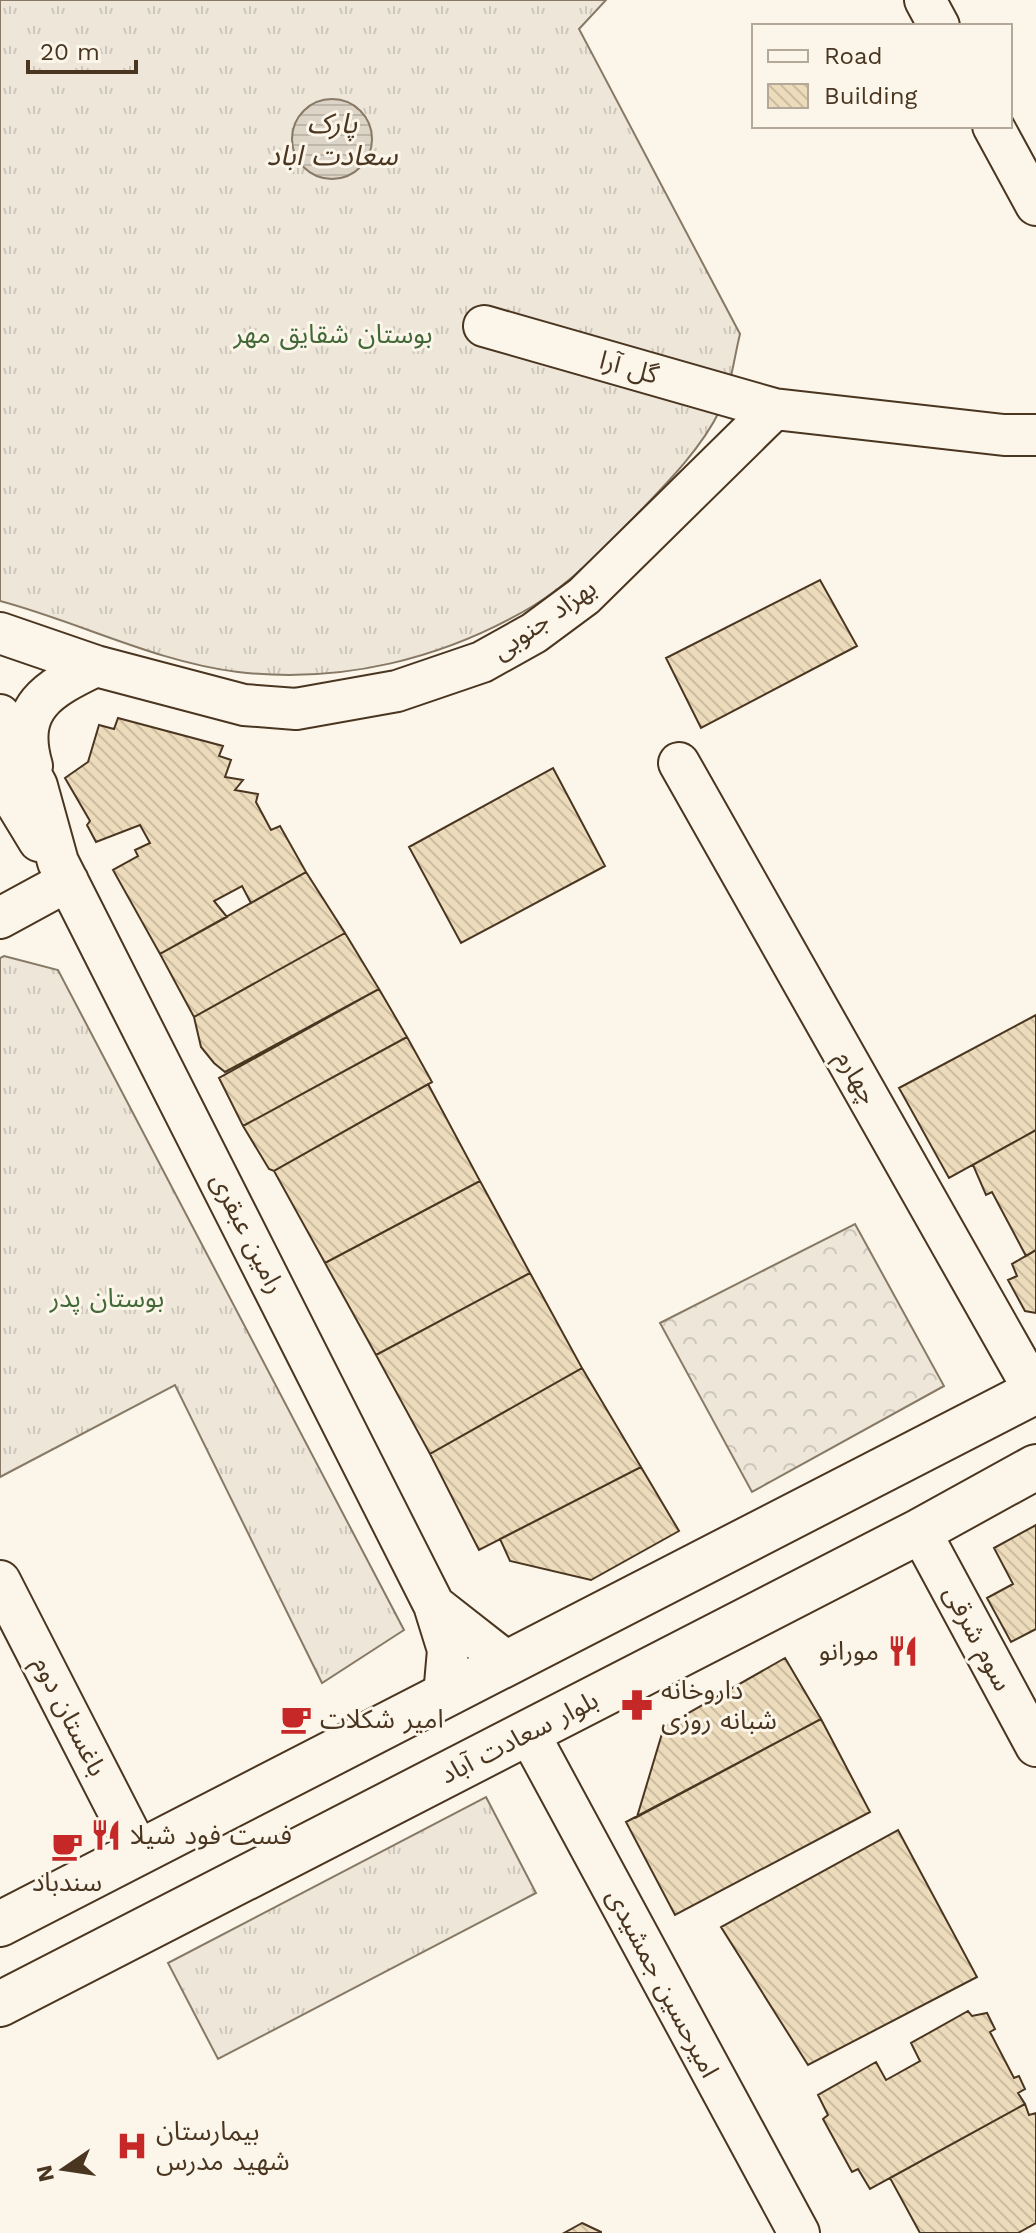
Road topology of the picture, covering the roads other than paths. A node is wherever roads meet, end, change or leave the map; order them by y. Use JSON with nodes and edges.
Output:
{"nodes":[{"id":1,"x":925,"y":0,"type":"edge"},
{"id":2,"x":938,"y":24,"type":"edge"},
{"id":3,"x":994,"y":128,"type":"edge"},
{"id":4,"x":1036,"y":205,"type":"edge"},
{"id":5,"x":484,"y":326,"type":"dead end"},
{"id":6,"x":774,"y":409,"type":"junction"},
{"id":7,"x":1036,"y":435,"type":"edge"},
{"id":8,"x":0,"y":633,"type":"edge"},
{"id":9,"x":96,"y":666,"type":"junction"},
{"id":10,"x":0,"y":715,"type":"edge"},
{"id":11,"x":679,"y":763,"type":"dead end"},
{"id":12,"x":19,"y":781,"type":"edge"},
{"id":13,"x":63,"y":872,"type":"junction"},
{"id":14,"x":0,"y":918,"type":"edge"},
{"id":15,"x":1036,"y":1392,"type":"edge"},
{"id":16,"x":1036,"y":1467,"type":"edge"},
{"id":17,"x":920,"y":1531,"type":"junction"},
{"id":18,"x":0,"y":1581,"type":"edge"},
{"id":19,"x":434,"y":1605,"type":"junction"},
{"id":20,"x":508,"y":1663,"type":"junction"},
{"id":21,"x":444,"y":1696,"type":"junction"},
{"id":22,"x":528,"y":1732,"type":"junction"},
{"id":23,"x":1036,"y":1746,"type":"edge"},
{"id":24,"x":139,"y":1852,"type":"junction"},
{"id":25,"x":0,"y":1924,"type":"edge"},
{"id":26,"x":0,"y":2004,"type":"edge"},
{"id":27,"x":799,"y":2233,"type":"edge"}],
"edges":[{"from":1,"to":2,"type":"street"},
{"from":3,"to":4,"type":"street"},
{"from":5,"to":6,"type":"street","name":"گل آرا"},
{"from":6,"to":7,"type":"street"},
{"from":6,"to":9,"type":"street","name":"بهزاد جنوبی"},
{"from":8,"to":9,"type":"street","name":"بهزاد جنوبی"},
{"from":9,"to":12,"type":"street"},
{"from":10,"to":12,"type":"street","name":"رامین عبقری"},
{"from":11,"to":15,"type":"street","name":"چهارم"},
{"from":12,"to":13,"type":"street","name":"رامین عبقری"},
{"from":13,"to":14,"type":"street"},
{"from":13,"to":19,"type":"street","name":"رامین عبقری"},
{"from":15,"to":20,"type":"main road"},
{"from":16,"to":17,"type":"main road","name":"بلوار سعادت آباد"},
{"from":17,"to":22,"type":"main road","name":"بلوار سعادت آباد"},
{"from":17,"to":23,"type":"street","name":"سوم شرقی"},
{"from":18,"to":24,"type":"street","name":"باغستان دوم"},
{"from":19,"to":20,"type":"street","name":"رامین عبقری"},
{"from":19,"to":21,"type":"street","name":"رامین عبقری"},
{"from":20,"to":21,"type":"main road"},
{"from":21,"to":24,"type":"main road"},
{"from":22,"to":26,"type":"main road","name":"بلوار سعادت آباد"},
{"from":22,"to":27,"type":"street","name":"امیرحسین جمشیدی"},
{"from":24,"to":25,"type":"main road"}]}
